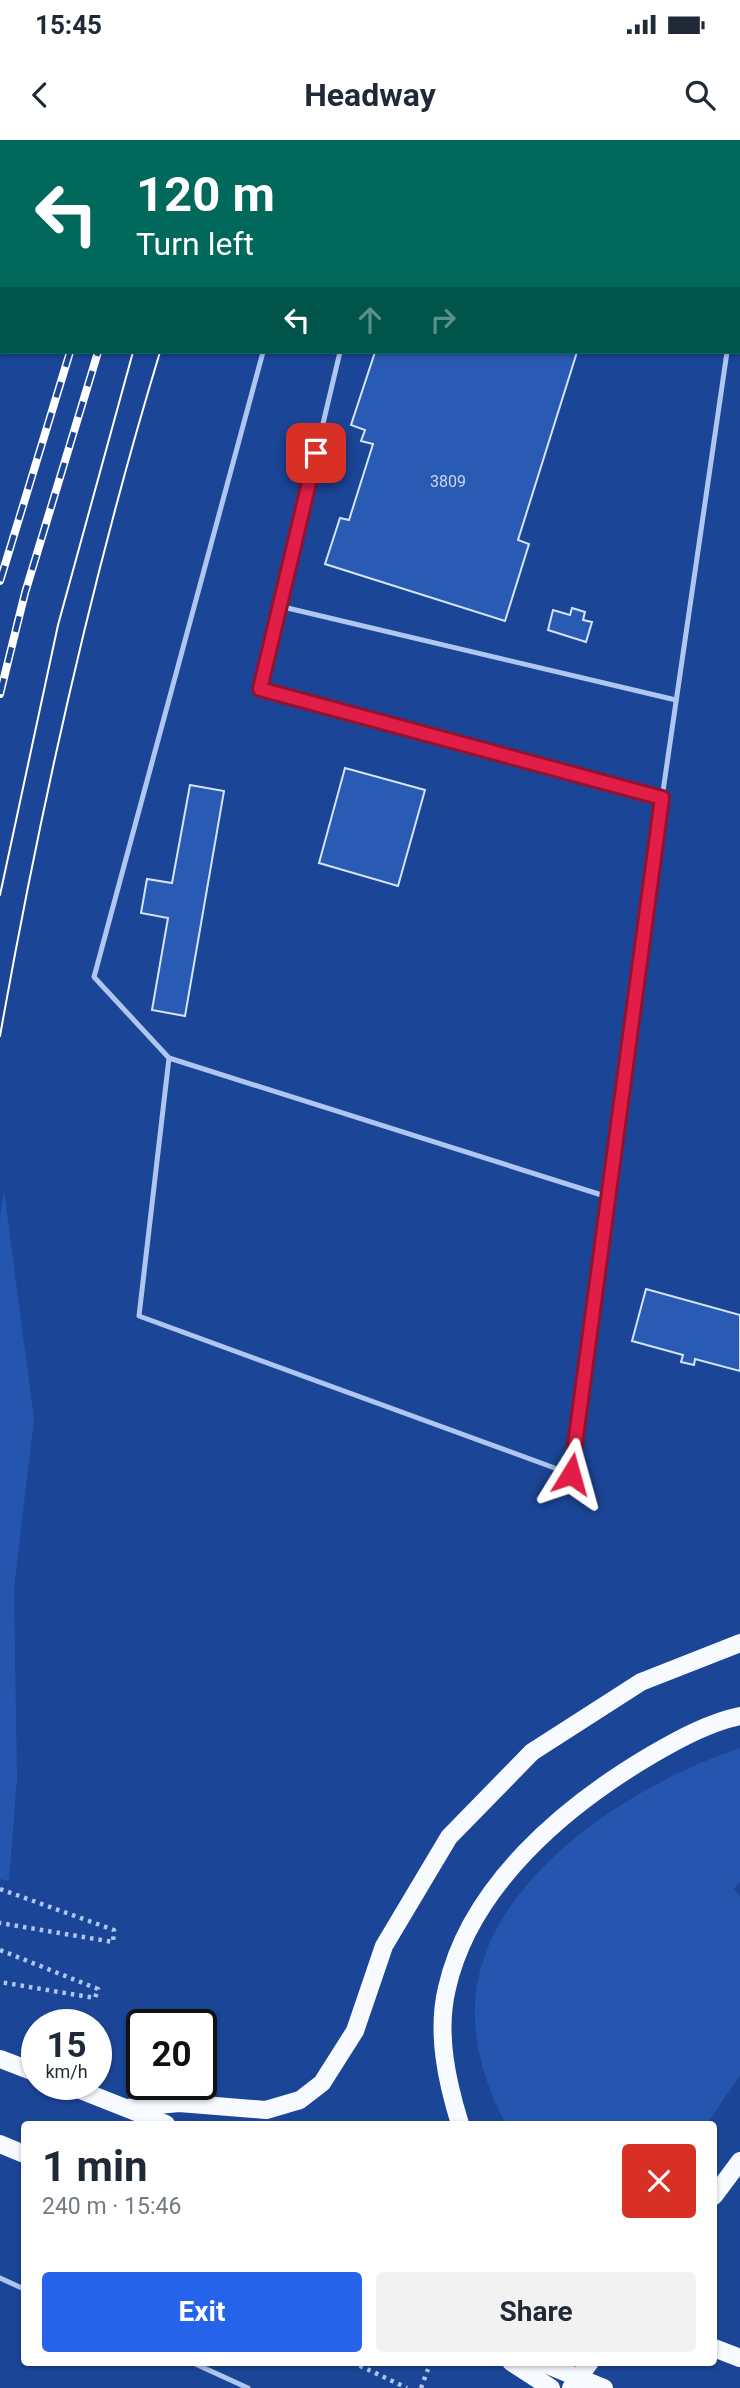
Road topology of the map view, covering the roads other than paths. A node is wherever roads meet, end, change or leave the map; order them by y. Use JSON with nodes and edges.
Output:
{"nodes":[{"id":1,"x":262,"y":354,"type":"edge"},
{"id":2,"x":340,"y":354,"type":"edge"},
{"id":3,"x":727,"y":354,"type":"edge"},
{"id":4,"x":279,"y":606,"type":"junction"},
{"id":5,"x":676,"y":700,"type":"junction"},
{"id":6,"x":662,"y":798,"type":"junction"},
{"id":7,"x":169,"y":1058,"type":"junction"},
{"id":8,"x":608,"y":1196,"type":"junction"},
{"id":9,"x":740,"y":1643,"type":"edge"},
{"id":10,"x":740,"y":1716,"type":"edge"},
{"id":11,"x":0,"y":2059,"type":"edge"},
{"id":12,"x":21,"y":2067,"type":"edge"},
{"id":13,"x":106,"y":2100,"type":"edge"},
{"id":14,"x":127,"y":2108,"type":"junction"},
{"id":15,"x":159,"y":2121,"type":"edge"},
{"id":16,"x":459,"y":2121,"type":"edge"},
{"id":17,"x":0,"y":2144,"type":"edge"},
{"id":18,"x":21,"y":2153,"type":"edge"},
{"id":19,"x":740,"y":2161,"type":"edge"},
{"id":20,"x":717,"y":2192,"type":"edge"},
{"id":21,"x":0,"y":2278,"type":"edge"},
{"id":22,"x":21,"y":2288,"type":"edge"},
{"id":23,"x":717,"y":2348,"type":"edge"},
{"id":24,"x":740,"y":2358,"type":"edge"},
{"id":25,"x":200,"y":2366,"type":"edge"},
{"id":26,"x":517,"y":2366,"type":"edge"},
{"id":27,"x":550,"y":2366,"type":"edge"},
{"id":28,"x":587,"y":2366,"type":"edge"},
{"id":29,"x":248,"y":2388,"type":"edge"},
{"id":30,"x":551,"y":2388,"type":"edge"},
{"id":31,"x":571,"y":2388,"type":"edge"},
{"id":32,"x":604,"y":2388,"type":"edge"}],
"edges":[{"from":1,"to":7,"type":"lane"},
{"from":2,"to":4,"type":"lane"},
{"from":3,"to":5,"type":"lane"},
{"from":4,"to":5,"type":"lane"},
{"from":4,"to":6,"type":"lane"},
{"from":5,"to":6,"type":"lane"},
{"from":6,"to":8,"type":"lane"},
{"from":7,"to":8,"type":"lane"},
{"from":7,"to":8,"type":"lane"},
{"from":9,"to":14,"type":"main road"},
{"from":10,"to":16,"type":"main road"},
{"from":11,"to":12,"type":"main road"},
{"from":13,"to":14,"type":"main road"},
{"from":14,"to":15,"type":"main road"},
{"from":17,"to":18,"type":"main road"},
{"from":19,"to":20,"type":"main road"},
{"from":21,"to":22,"type":"lane"},
{"from":23,"to":24,"type":"main road"},
{"from":25,"to":29,"type":"lane"},
{"from":26,"to":30,"type":"main road"},
{"from":27,"to":32,"type":"main road"},
{"from":28,"to":31,"type":"main road","bridge":true}]}
